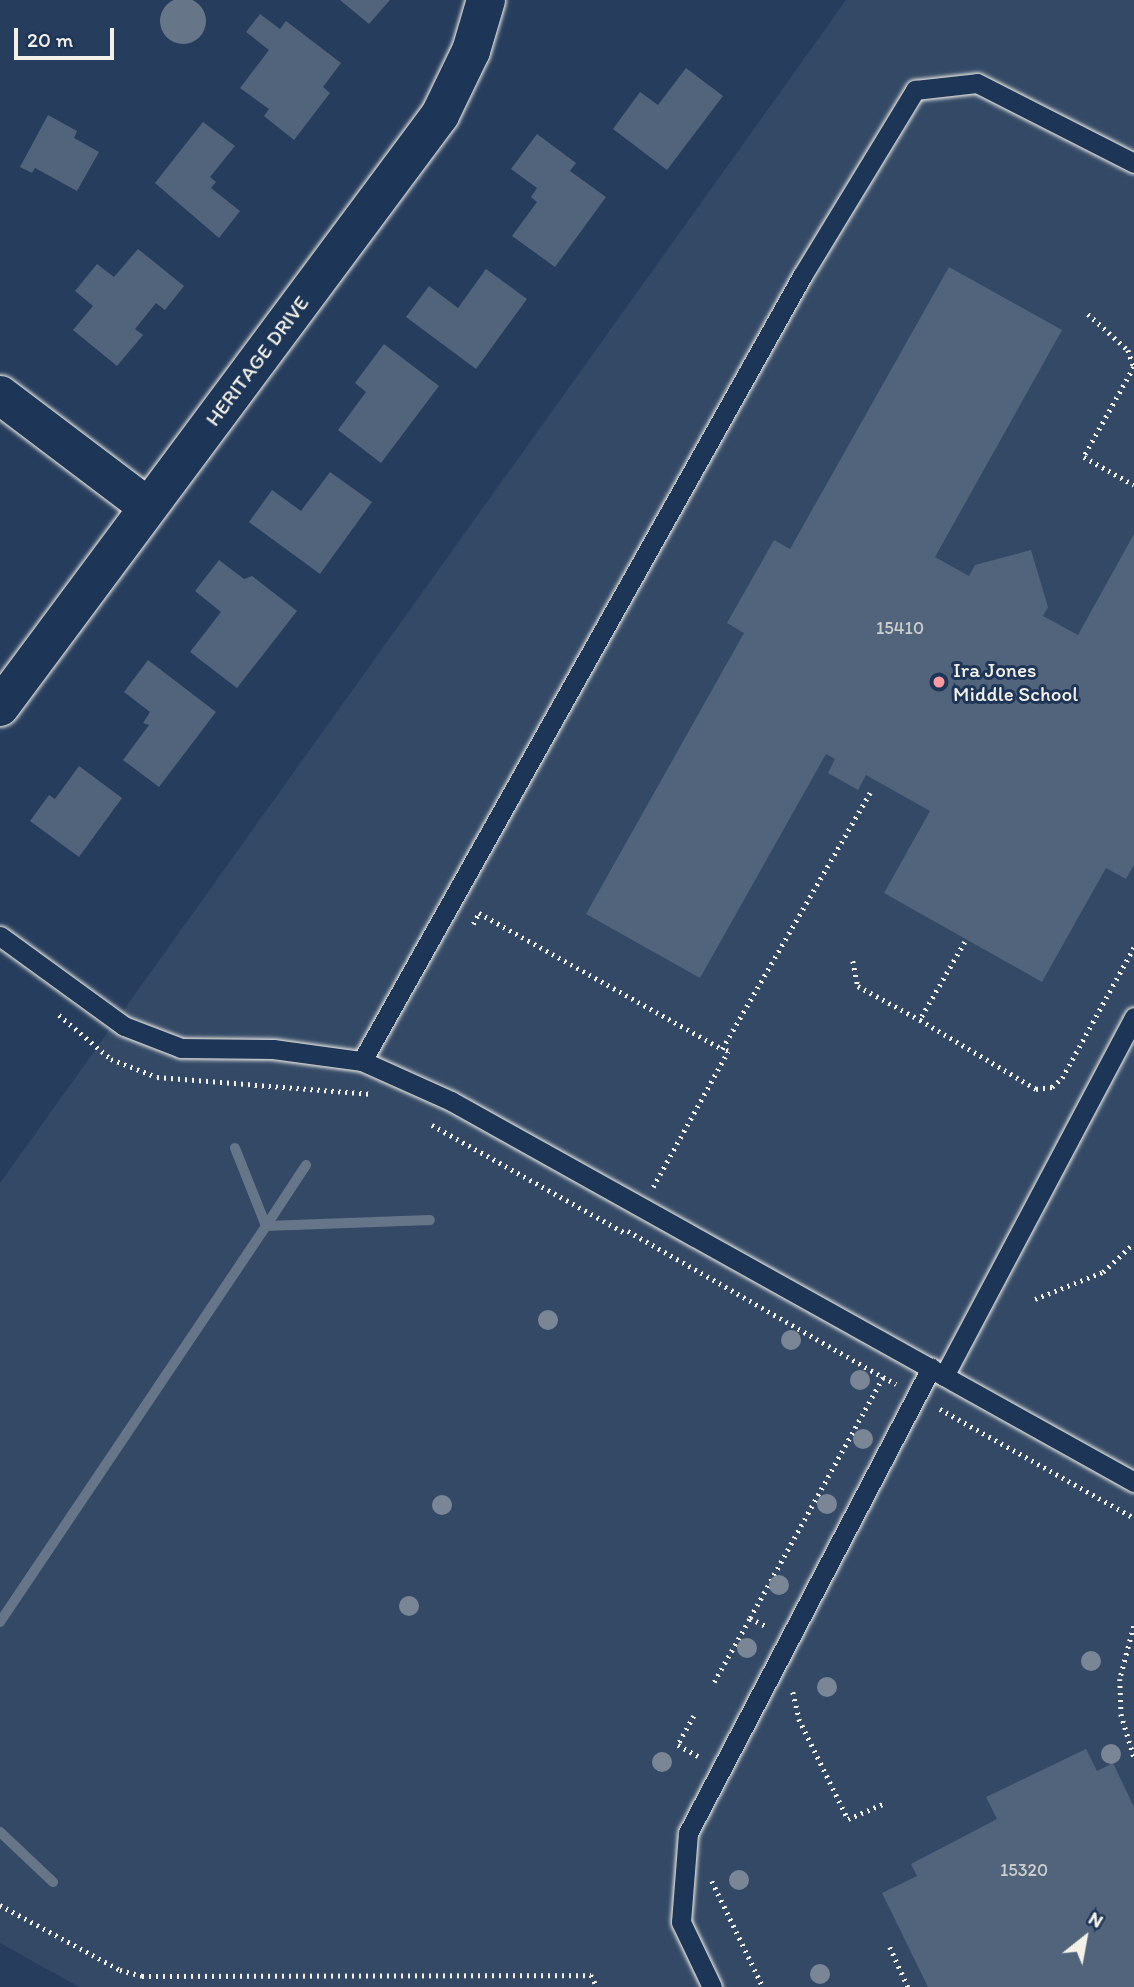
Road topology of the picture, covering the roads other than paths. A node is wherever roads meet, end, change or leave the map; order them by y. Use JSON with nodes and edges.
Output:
{"nodes":[{"id":1,"x":486,"y":0,"type":"edge"},
{"id":2,"x":1134,"y":163,"type":"edge"},
{"id":3,"x":0,"y":395,"type":"edge"},
{"id":4,"x":147,"y":506,"type":"junction"},
{"id":5,"x":0,"y":707,"type":"edge"},
{"id":6,"x":0,"y":936,"type":"edge"},
{"id":7,"x":1134,"y":1017,"type":"edge"},
{"id":8,"x":362,"y":1061,"type":"junction"},
{"id":9,"x":937,"y":1372,"type":"junction"},
{"id":10,"x":1134,"y":1482,"type":"edge"},
{"id":11,"x":712,"y":1987,"type":"edge"}],
"edges":[{"from":1,"to":4,"type":"street","name":"HERITAGE DRIVE"},
{"from":2,"to":8,"type":"lane"},
{"from":3,"to":4,"type":"street"},
{"from":4,"to":5,"type":"street","name":"HERITAGE DRIVE"},
{"from":6,"to":8,"type":"lane"},
{"from":7,"to":9,"type":"lane"},
{"from":8,"to":9,"type":"lane"},
{"from":9,"to":10,"type":"lane"},
{"from":9,"to":11,"type":"lane"}]}
